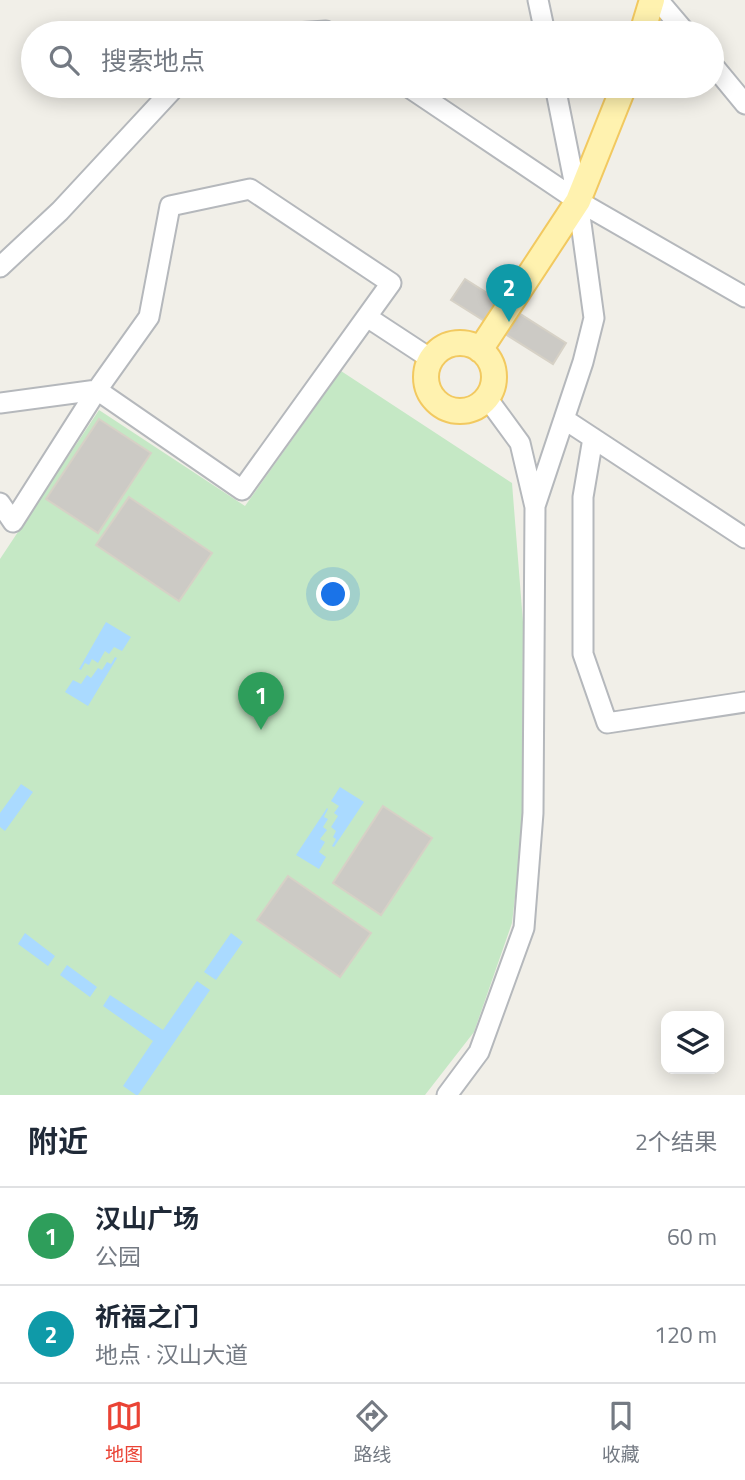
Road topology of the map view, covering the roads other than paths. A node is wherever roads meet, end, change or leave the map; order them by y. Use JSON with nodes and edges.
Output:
{"nodes":[{"id":1,"x":538,"y":0,"type":"edge"},
{"id":2,"x":652,"y":0,"type":"edge"},
{"id":3,"x":658,"y":0,"type":"edge"},
{"id":4,"x":542,"y":21,"type":"edge"},
{"id":5,"x":646,"y":21,"type":"edge"},
{"id":6,"x":676,"y":21,"type":"edge"},
{"id":7,"x":724,"y":79,"type":"edge"},
{"id":8,"x":165,"y":98,"type":"edge"},
{"id":9,"x":425,"y":98,"type":"edge"},
{"id":10,"x":557,"y":98,"type":"edge"},
{"id":11,"x":619,"y":98,"type":"edge"},
{"id":12,"x":745,"y":104,"type":"edge"},
{"id":13,"x":578,"y":201,"type":"junction"},
{"id":14,"x":0,"y":267,"type":"edge"},
{"id":15,"x":745,"y":297,"type":"edge"},
{"id":16,"x":367,"y":317,"type":"junction"},
{"id":17,"x":480,"y":350,"type":"junction"},
{"id":18,"x":431,"y":359,"type":"junction"},
{"id":19,"x":97,"y":390,"type":"junction"},
{"id":20,"x":486,"y":398,"type":"junction"},
{"id":21,"x":0,"y":403,"type":"edge"},
{"id":22,"x":564,"y":419,"type":"junction"},
{"id":23,"x":593,"y":438,"type":"junction"},
{"id":24,"x":0,"y":503,"type":"edge"},
{"id":25,"x":535,"y":507,"type":"junction"},
{"id":26,"x":745,"y":538,"type":"edge"},
{"id":27,"x":745,"y":702,"type":"edge"},
{"id":28,"x":447,"y":1095,"type":"edge"}],
"edges":[{"from":1,"to":4,"type":"street"},
{"from":2,"to":5,"type":"main road"},
{"from":3,"to":6,"type":"street"},
{"from":7,"to":12,"type":"street"},
{"from":8,"to":14,"type":"street"},
{"from":9,"to":13,"type":"street"},
{"from":10,"to":13,"type":"street"},
{"from":11,"to":13,"type":"main road"},
{"from":13,"to":15,"type":"street"},
{"from":13,"to":17,"type":"main road"},
{"from":13,"to":22,"type":"street"},
{"from":16,"to":18,"type":"street"},
{"from":16,"to":19,"type":"street"},
{"from":16,"to":19,"type":"street"},
{"from":17,"to":18,"type":"main road"},
{"from":17,"to":20,"type":"main road"},
{"from":18,"to":20,"type":"main road"},
{"from":19,"to":21,"type":"street"},
{"from":19,"to":24,"type":"street"},
{"from":20,"to":25,"type":"street"},
{"from":22,"to":23,"type":"street"},
{"from":22,"to":25,"type":"street"},
{"from":23,"to":26,"type":"street"},
{"from":23,"to":27,"type":"street"},
{"from":25,"to":28,"type":"street"}]}
